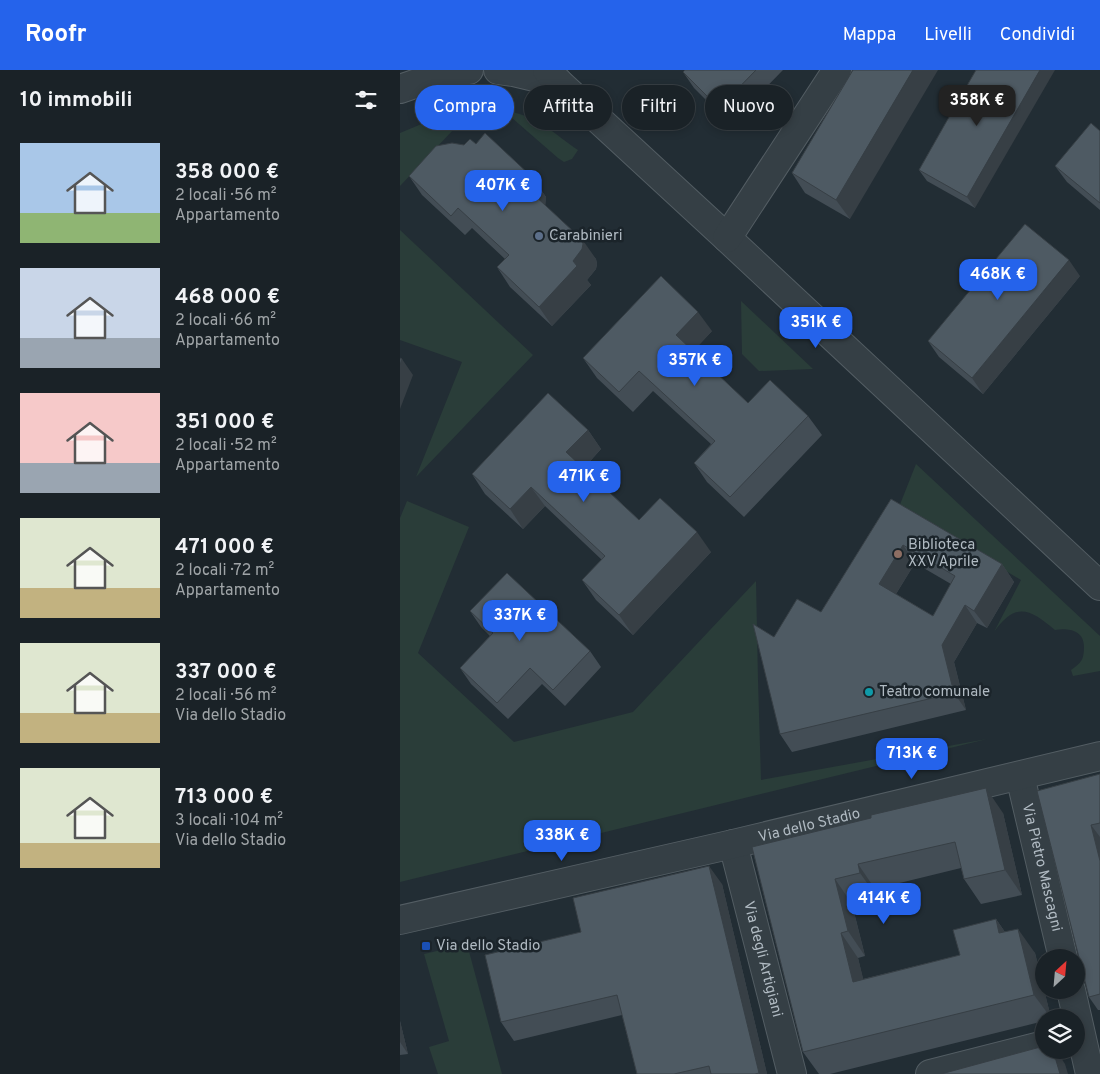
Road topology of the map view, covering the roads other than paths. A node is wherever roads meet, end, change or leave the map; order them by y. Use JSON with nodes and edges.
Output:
{"nodes":[{"id":1,"x":469,"y":70,"type":"edge"},
{"id":2,"x":498,"y":70,"type":"edge"},
{"id":3,"x":837,"y":70,"type":"edge"},
{"id":4,"x":553,"y":77,"type":"edge"},
{"id":5,"x":400,"y":89,"type":"edge"},
{"id":6,"x":727,"y":238,"type":"junction"},
{"id":7,"x":1100,"y":586,"type":"edge"},
{"id":8,"x":1100,"y":756,"type":"edge"},
{"id":9,"x":1020,"y":776,"type":"junction"},
{"id":10,"x":733,"y":844,"type":"junction"},
{"id":11,"x":400,"y":920,"type":"edge"},
{"id":12,"x":1061,"y":949,"type":"edge"},
{"id":13,"x":1073,"y":999,"type":"edge"},
{"id":14,"x":1086,"y":1034,"type":"edge"},
{"id":15,"x":1035,"y":1047,"type":"edge"},
{"id":16,"x":792,"y":1074,"type":"edge"},
{"id":17,"x":930,"y":1074,"type":"edge"},
{"id":18,"x":1090,"y":1074,"type":"edge"}],
"edges":[{"from":1,"to":5,"type":"street"},
{"from":2,"to":4,"type":"street"},
{"from":3,"to":6,"type":"street"},
{"from":4,"to":6,"type":"street"},
{"from":6,"to":7,"type":"street"},
{"from":8,"to":9,"type":"street","name":"Via dello Stadio"},
{"from":9,"to":10,"type":"street","name":"Via dello Stadio"},
{"from":9,"to":12,"type":"street","name":"Via Pietro Mascagni"},
{"from":10,"to":11,"type":"street","name":"Via dello Stadio"},
{"from":10,"to":16,"type":"street","name":"Via degli Artigiani"},
{"from":13,"to":14,"type":"street"},
{"from":14,"to":18,"type":"street"},
{"from":15,"to":17,"type":"street"}]}
